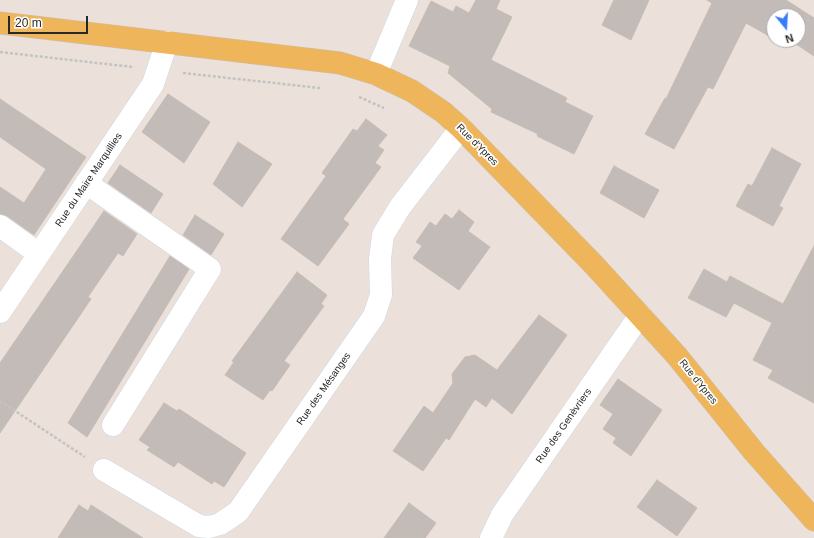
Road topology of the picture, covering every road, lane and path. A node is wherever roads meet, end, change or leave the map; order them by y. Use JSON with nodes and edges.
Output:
{"nodes":[{"id":1,"x":407,"y":0,"type":"edge"},
{"id":2,"x":0,"y":23,"type":"edge"},
{"id":3,"x":167,"y":42,"type":"junction"},
{"id":4,"x":0,"y":52,"type":"edge"},
{"id":5,"x":158,"y":70,"type":"junction"},
{"id":6,"x":376,"y":74,"type":"junction"},
{"id":7,"x":322,"y":88,"type":"dead end"},
{"id":8,"x":353,"y":94,"type":"dead end"},
{"id":9,"x":386,"y":108,"type":"dead end"},
{"id":10,"x":461,"y":128,"type":"junction"},
{"id":11,"x":86,"y":183,"type":"junction"},
{"id":12,"x":0,"y":226,"type":"edge"},
{"id":13,"x":39,"y":254,"type":"junction"},
{"id":14,"x":0,"y":312,"type":"edge"},
{"id":15,"x":640,"y":315,"type":"junction"},
{"id":16,"x":0,"y":401,"type":"edge"},
{"id":17,"x":113,"y":425,"type":"dead end"},
{"id":18,"x":104,"y":470,"type":"joint"},
{"id":19,"x":814,"y":520,"type":"edge"},
{"id":20,"x":491,"y":538,"type":"edge"}],
"edges":[{"from":1,"to":6,"type":"street"},
{"from":2,"to":3,"type":"main road","name":"Rue d'Ypres"},
{"from":3,"to":5,"type":"street","name":"Rue du Maire Marquillies"},
{"from":3,"to":6,"type":"main road","name":"Rue d'Ypres"},
{"from":4,"to":5,"type":"path"},
{"from":5,"to":7,"type":"path"},
{"from":5,"to":11,"type":"street","name":"Rue du Maire Marquillies"},
{"from":6,"to":10,"type":"main road","name":"Rue d'Ypres"},
{"from":8,"to":9,"type":"path"},
{"from":10,"to":15,"type":"main road","name":"Rue d'Ypres"},
{"from":10,"to":18,"type":"street","name":"Rue des Mésanges"},
{"from":11,"to":13,"type":"street","name":"Rue du Maire Marquillies"},
{"from":11,"to":17,"type":"street"},
{"from":12,"to":13,"type":"street"},
{"from":13,"to":14,"type":"street","name":"Rue du Maire Marquillies"},
{"from":15,"to":19,"type":"main road","name":"Rue d'Ypres"},
{"from":15,"to":20,"type":"street","name":"Rue des Genèvriers"},
{"from":16,"to":18,"type":"path"}]}
